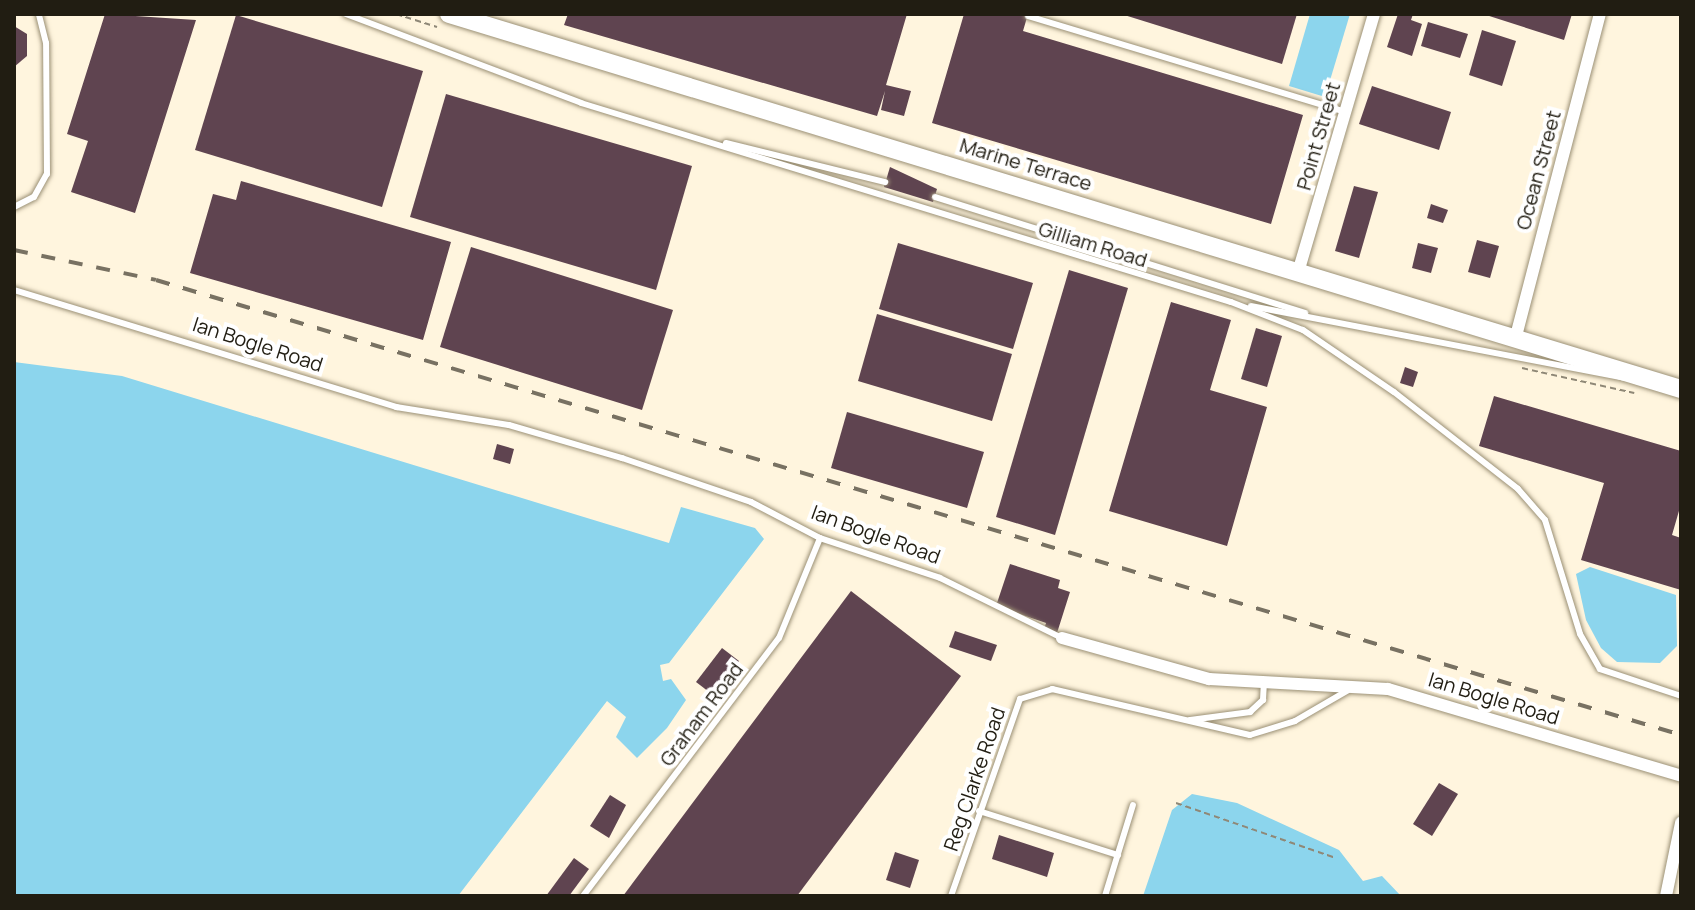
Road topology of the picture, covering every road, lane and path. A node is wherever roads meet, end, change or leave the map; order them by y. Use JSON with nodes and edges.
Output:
{"nodes":[{"id":1,"x":39,"y":14,"type":"edge"},
{"id":2,"x":346,"y":14,"type":"edge"},
{"id":3,"x":449,"y":14,"type":"edge"},
{"id":4,"x":1374,"y":14,"type":"edge"},
{"id":5,"x":1600,"y":14,"type":"edge"},
{"id":6,"x":1028,"y":16,"type":"edge"},
{"id":7,"x":1346,"y":112,"type":"junction"},
{"id":8,"x":702,"y":139,"type":"junction"},
{"id":9,"x":885,"y":182,"type":"dead end"},
{"id":10,"x":935,"y":197,"type":"dead end"},
{"id":11,"x":14,"y":207,"type":"edge"},
{"id":12,"x":1299,"y":269,"type":"junction"},
{"id":13,"x":14,"y":290,"type":"edge"},
{"id":14,"x":1231,"y":302,"type":"junction"},
{"id":15,"x":1323,"y":319,"type":"junction"},
{"id":16,"x":1516,"y":336,"type":"junction"},
{"id":17,"x":1589,"y":357,"type":"junction"},
{"id":18,"x":1641,"y":376,"type":"junction"},
{"id":19,"x":1681,"y":376,"type":"edge"},
{"id":20,"x":1681,"y":389,"type":"edge"},
{"id":21,"x":820,"y":538,"type":"junction"},
{"id":22,"x":1062,"y":638,"type":"joint"},
{"id":23,"x":1264,"y":683,"type":"junction"},
{"id":24,"x":1354,"y":687,"type":"junction"},
{"id":25,"x":1681,"y":696,"type":"edge"},
{"id":26,"x":1187,"y":721,"type":"junction"},
{"id":27,"x":1681,"y":776,"type":"edge"},
{"id":28,"x":1176,"y":803,"type":"dead end"},
{"id":29,"x":1133,"y":805,"type":"dead end"},
{"id":30,"x":979,"y":811,"type":"junction"},
{"id":31,"x":1681,"y":823,"type":"edge"},
{"id":32,"x":1118,"y":855,"type":"junction"},
{"id":33,"x":1336,"y":858,"type":"dead end"},
{"id":34,"x":583,"y":896,"type":"edge"},
{"id":35,"x":951,"y":896,"type":"edge"},
{"id":36,"x":1105,"y":896,"type":"edge"},
{"id":37,"x":1666,"y":896,"type":"edge"}],
"edges":[{"from":1,"to":11,"type":"lane"},
{"from":2,"to":8,"type":"lane","name":"Gilliam Road"},
{"from":3,"to":12,"type":"main road","name":"Marine Terrace"},
{"from":4,"to":7,"type":"street","name":"Point Street"},
{"from":5,"to":16,"type":"street","name":"Ocean Street"},
{"from":6,"to":7,"type":"lane"},
{"from":7,"to":12,"type":"street","name":"Point Street"},
{"from":8,"to":9,"type":"lane"},
{"from":8,"to":14,"type":"lane","name":"Gilliam Road"},
{"from":10,"to":15,"type":"lane"},
{"from":12,"to":16,"type":"main road","name":"Marine Terrace"},
{"from":13,"to":21,"type":"lane","name":"Ian Bogle Road"},
{"from":14,"to":15,"type":"lane"},
{"from":14,"to":25,"type":"lane","name":"Gilliam Road"},
{"from":15,"to":18,"type":"lane"},
{"from":16,"to":17,"type":"main road","name":"Marine Terrace"},
{"from":17,"to":18,"type":"main road","name":"Marine Terrace"},
{"from":17,"to":19,"type":"main road","name":"Marine Terrace"},
{"from":18,"to":20,"type":"main road","name":"Marine Terrace"},
{"from":21,"to":22,"type":"lane","name":"Ian Bogle Road"},
{"from":21,"to":34,"type":"lane","name":"Graham Road"},
{"from":22,"to":23,"type":"street","name":"Ian Bogle Road"},
{"from":23,"to":24,"type":"street","name":"Ian Bogle Road"},
{"from":23,"to":26,"type":"lane"},
{"from":24,"to":26,"type":"lane"},
{"from":24,"to":27,"type":"street","name":"Ian Bogle Road"},
{"from":26,"to":30,"type":"lane","name":"Reg Clarke Road"},
{"from":28,"to":33,"type":"path"},
{"from":29,"to":32,"type":"lane"},
{"from":30,"to":32,"type":"lane"},
{"from":30,"to":35,"type":"lane","name":"Reg Clarke Road"},
{"from":31,"to":37,"type":"street"},
{"from":32,"to":36,"type":"lane"}]}
